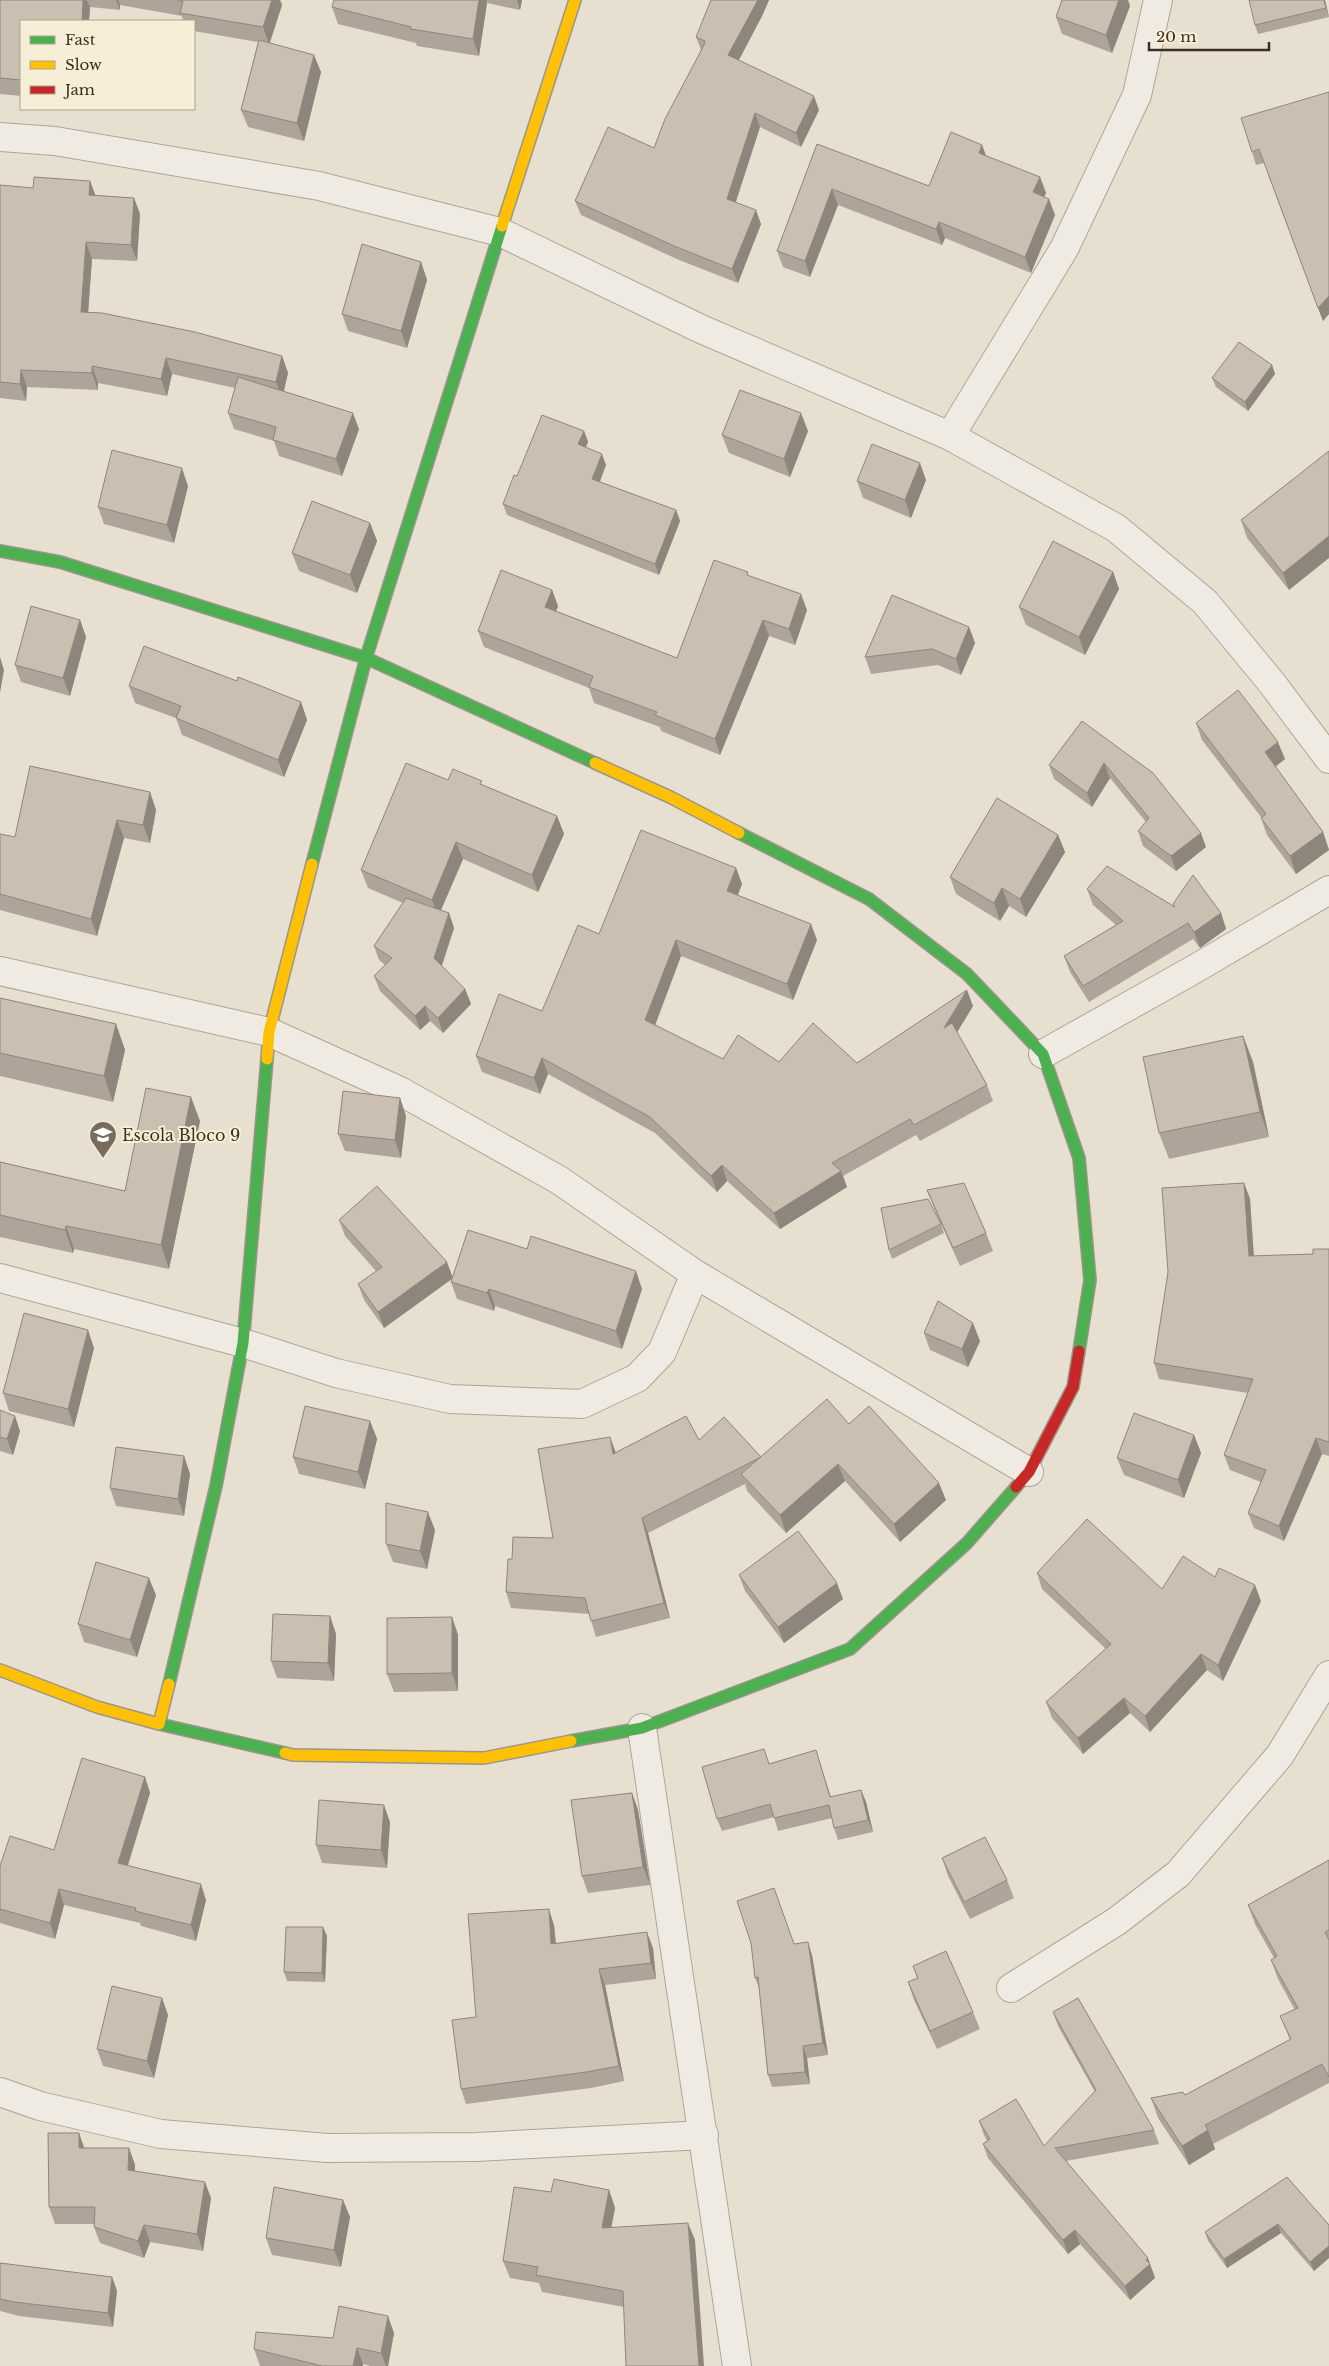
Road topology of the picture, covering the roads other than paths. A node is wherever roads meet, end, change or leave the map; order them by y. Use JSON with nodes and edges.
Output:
{"nodes":[{"id":1,"x":575,"y":0,"type":"edge"},
{"id":2,"x":1158,"y":0,"type":"edge"},
{"id":3,"x":0,"y":137,"type":"edge"},
{"id":4,"x":500,"y":232,"type":"junction"},
{"id":5,"x":950,"y":436,"type":"junction"},
{"id":6,"x":0,"y":551,"type":"edge"},
{"id":7,"x":366,"y":658,"type":"junction"},
{"id":8,"x":1329,"y":759,"type":"edge"},
{"id":9,"x":1329,"y":890,"type":"edge"},
{"id":10,"x":0,"y":971,"type":"edge"},
{"id":11,"x":269,"y":1032,"type":"junction"},
{"id":12,"x":1043,"y":1054,"type":"junction"},
{"id":13,"x":695,"y":1274,"type":"junction"},
{"id":14,"x":0,"y":1278,"type":"edge"},
{"id":15,"x":243,"y":1343,"type":"junction"},
{"id":16,"x":1029,"y":1472,"type":"junction"},
{"id":17,"x":0,"y":1670,"type":"edge"},
{"id":18,"x":1329,"y":1675,"type":"edge"},
{"id":19,"x":159,"y":1724,"type":"junction"},
{"id":20,"x":642,"y":1728,"type":"junction"},
{"id":21,"x":1010,"y":1988,"type":"dead end"},
{"id":22,"x":0,"y":2092,"type":"edge"},
{"id":23,"x":704,"y":2135,"type":"junction"},
{"id":24,"x":737,"y":2366,"type":"edge"}],
"edges":[{"from":1,"to":4,"type":"street"},
{"from":2,"to":5,"type":"street"},
{"from":3,"to":4,"type":"street"},
{"from":4,"to":5,"type":"street"},
{"from":4,"to":7,"type":"street"},
{"from":5,"to":8,"type":"street"},
{"from":6,"to":7,"type":"street"},
{"from":7,"to":11,"type":"street"},
{"from":7,"to":12,"type":"street"},
{"from":9,"to":12,"type":"street"},
{"from":10,"to":11,"type":"street"},
{"from":11,"to":13,"type":"street"},
{"from":11,"to":15,"type":"street"},
{"from":12,"to":16,"type":"street"},
{"from":13,"to":15,"type":"street"},
{"from":13,"to":16,"type":"street"},
{"from":14,"to":15,"type":"street"},
{"from":15,"to":19,"type":"street"},
{"from":16,"to":20,"type":"street"},
{"from":17,"to":19,"type":"street"},
{"from":18,"to":21,"type":"street"},
{"from":19,"to":20,"type":"street"},
{"from":20,"to":23,"type":"street"},
{"from":22,"to":23,"type":"street"},
{"from":23,"to":24,"type":"street"}]}
